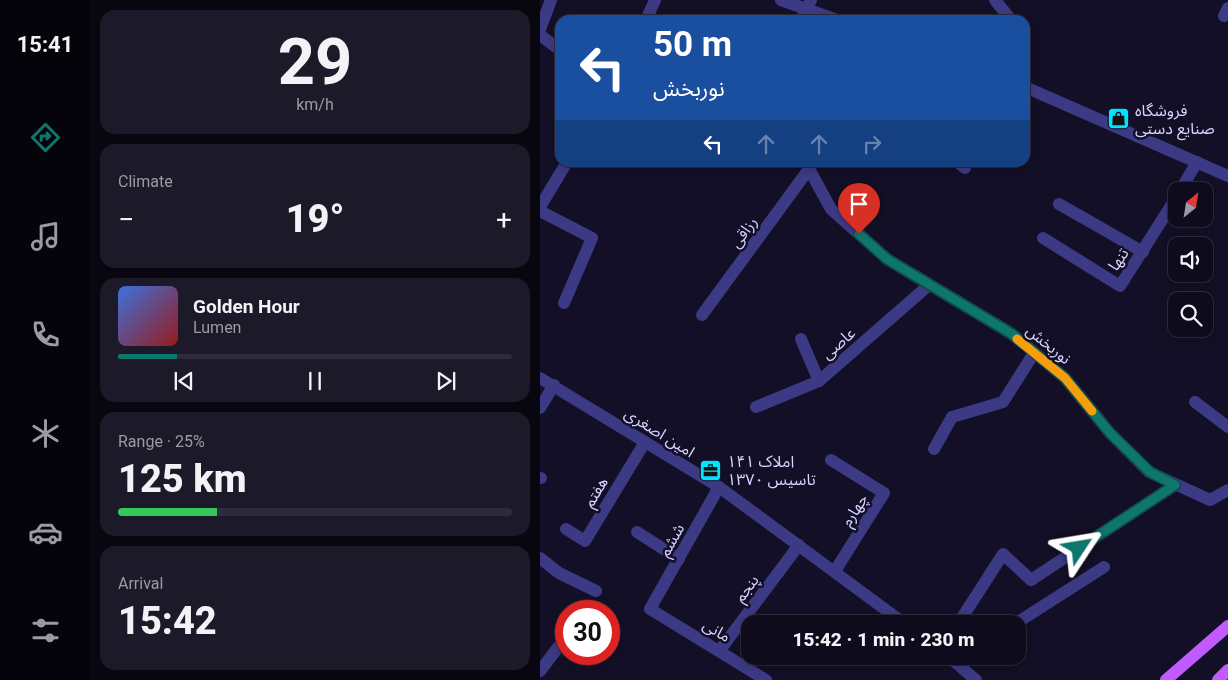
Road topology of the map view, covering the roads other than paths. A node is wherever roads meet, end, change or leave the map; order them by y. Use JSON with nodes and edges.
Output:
{"nodes":[{"id":1,"x":551,"y":0,"type":"edge"},
{"id":2,"x":655,"y":0,"type":"edge"},
{"id":3,"x":782,"y":0,"type":"edge"},
{"id":4,"x":995,"y":0,"type":"edge"},
{"id":5,"x":806,"y":9,"type":"edge"},
{"id":6,"x":648,"y":15,"type":"edge"},
{"id":7,"x":823,"y":15,"type":"edge"},
{"id":8,"x":1007,"y":15,"type":"edge"},
{"id":9,"x":540,"y":30,"type":"edge"},
{"id":10,"x":540,"y":35,"type":"edge"},
{"id":11,"x":555,"y":46,"type":"edge"},
{"id":12,"x":1030,"y":89,"type":"edge"},
{"id":13,"x":1197,"y":162,"type":"junction"},
{"id":14,"x":564,"y":167,"type":"edge"},
{"id":15,"x":808,"y":167,"type":"edge"},
{"id":16,"x":810,"y":167,"type":"edge"},
{"id":17,"x":1228,"y":176,"type":"edge"},
{"id":18,"x":1185,"y":182,"type":"edge"},
{"id":19,"x":1059,"y":204,"type":"dead end"},
{"id":20,"x":540,"y":207,"type":"edge"},
{"id":21,"x":540,"y":211,"type":"edge"},
{"id":22,"x":1168,"y":211,"type":"edge"},
{"id":23,"x":1043,"y":238,"type":"dead end"},
{"id":24,"x":1143,"y":252,"type":"junction"},
{"id":25,"x":929,"y":285,"type":"junction"},
{"id":26,"x":564,"y":303,"type":"dead end"},
{"id":27,"x":702,"y":315,"type":"dead end"},
{"id":28,"x":801,"y":339,"type":"dead end"},
{"id":29,"x":1034,"y":353,"type":"junction"},
{"id":30,"x":540,"y":378,"type":"edge"},
{"id":31,"x":819,"y":381,"type":"junction"},
{"id":32,"x":554,"y":385,"type":"junction"},
{"id":33,"x":1194,"y":402,"type":"dead end"},
{"id":34,"x":756,"y":407,"type":"dead end"},
{"id":35,"x":540,"y":408,"type":"edge"},
{"id":36,"x":1228,"y":427,"type":"edge"},
{"id":37,"x":645,"y":442,"type":"junction"},
{"id":38,"x":934,"y":449,"type":"dead end"},
{"id":39,"x":831,"y":460,"type":"dead end"},
{"id":40,"x":1175,"y":485,"type":"junction"},
{"id":41,"x":719,"y":487,"type":"junction"},
{"id":42,"x":1228,"y":490,"type":"edge"},
{"id":43,"x":566,"y":529,"type":"dead end"},
{"id":44,"x":637,"y":532,"type":"dead end"},
{"id":45,"x":799,"y":545,"type":"junction"},
{"id":46,"x":540,"y":558,"type":"edge"},
{"id":47,"x":680,"y":559,"type":"junction"},
{"id":48,"x":1104,"y":567,"type":"dead end"},
{"id":49,"x":836,"y":571,"type":"junction"},
{"id":50,"x":596,"y":592,"type":"dead end"},
{"id":51,"x":650,"y":609,"type":"joint"},
{"id":52,"x":893,"y":615,"type":"edge"},
{"id":53,"x":964,"y":615,"type":"edge"},
{"id":54,"x":1026,"y":617,"type":"edge"},
{"id":55,"x":1228,"y":626,"type":"edge"},
{"id":56,"x":720,"y":650,"type":"junction"},
{"id":57,"x":555,"y":652,"type":"edge"},
{"id":58,"x":962,"y":665,"type":"edge"},
{"id":59,"x":1228,"y":670,"type":"edge"},
{"id":60,"x":540,"y":672,"type":"edge"},
{"id":61,"x":766,"y":680,"type":"edge"},
{"id":62,"x":976,"y":680,"type":"edge"},
{"id":63,"x":1166,"y":680,"type":"edge"},
{"id":64,"x":1218,"y":680,"type":"edge"}],
"edges":[{"from":1,"to":9,"type":"street"},
{"from":2,"to":6,"type":"street"},
{"from":3,"to":5,"type":"street"},
{"from":4,"to":8,"type":"street"},
{"from":5,"to":7,"type":"street"},
{"from":10,"to":11,"type":"street"},
{"from":12,"to":13,"type":"street"},
{"from":13,"to":17,"type":"street"},
{"from":13,"to":18,"type":"street"},
{"from":14,"to":20,"type":"street"},
{"from":15,"to":27,"type":"street","name":"رزاقی"},
{"from":16,"to":25,"type":"street","name":"نوربخش"},
{"from":19,"to":24,"type":"street"},
{"from":21,"to":26,"type":"street"},
{"from":22,"to":24,"type":"street","name":"تنها"},
{"from":23,"to":24,"type":"street","name":"تنها"},
{"from":25,"to":29,"type":"street","name":"نوربخش"},
{"from":25,"to":31,"type":"street","name":"عاصی"},
{"from":28,"to":31,"type":"street"},
{"from":29,"to":38,"type":"street"},
{"from":29,"to":40,"type":"street","name":"نوربخش"},
{"from":30,"to":32,"type":"street","name":"امین اصغری"},
{"from":31,"to":34,"type":"street","name":"عاصی"},
{"from":32,"to":35,"type":"street"},
{"from":32,"to":37,"type":"street","name":"امین اصغری"},
{"from":33,"to":36,"type":"street"},
{"from":37,"to":41,"type":"street","name":"امین اصغری"},
{"from":37,"to":43,"type":"street","name":"هفتم"},
{"from":39,"to":49,"type":"street","name":"چهارم"},
{"from":40,"to":42,"type":"street","name":"نوربخش"},
{"from":40,"to":53,"type":"street"},
{"from":41,"to":45,"type":"street","name":"امین اصغری"},
{"from":41,"to":47,"type":"street","name":"ششم"},
{"from":44,"to":47,"type":"street"},
{"from":45,"to":49,"type":"street","name":"امین اصغری"},
{"from":45,"to":56,"type":"street","name":"پنجم"},
{"from":46,"to":50,"type":"street"},
{"from":47,"to":51,"type":"street","name":"ششم"},
{"from":48,"to":54,"type":"street"},
{"from":49,"to":52,"type":"street","name":"امین اصغری"},
{"from":51,"to":56,"type":"street","name":"مانی"},
{"from":55,"to":63,"type":"main road"},
{"from":56,"to":61,"type":"street","name":"مانی"},
{"from":57,"to":60,"type":"street"},
{"from":58,"to":62,"type":"street"},
{"from":59,"to":64,"type":"main road"}]}
